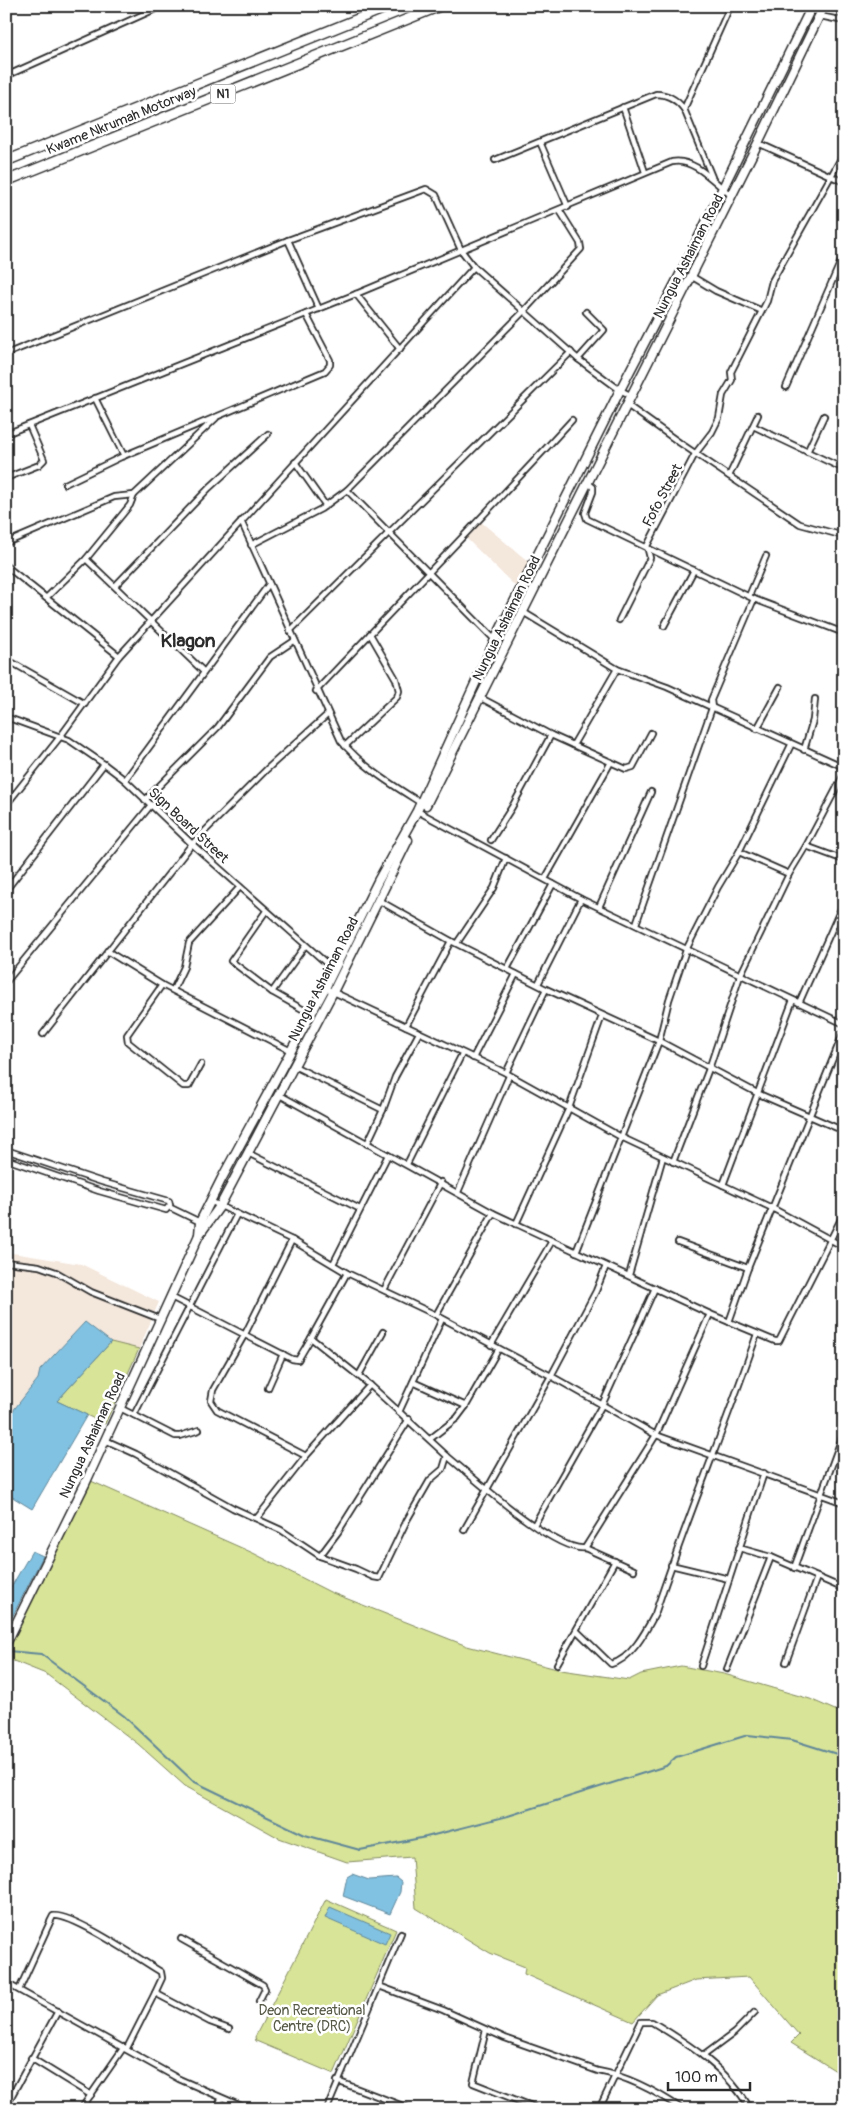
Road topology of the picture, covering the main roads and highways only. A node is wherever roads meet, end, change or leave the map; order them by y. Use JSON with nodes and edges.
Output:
{"nodes":[{"id":1,"x":390,"y":6,"type":"edge"},
{"id":2,"x":440,"y":6,"type":"edge"},
{"id":3,"x":812,"y":6,"type":"edge"},
{"id":4,"x":824,"y":6,"type":"edge"},
{"id":5,"x":6,"y":161,"type":"edge"},
{"id":6,"x":6,"y":181,"type":"edge"},
{"id":7,"x":424,"y":804,"type":"junction"},
{"id":8,"x":199,"y":1235,"type":"junction"},
{"id":9,"x":6,"y":1644,"type":"edge"}],
"edges":[{"from":1,"to":5,"type":"highway","name":"Kwame Nkrumah Motorway","number":"N1"},
{"from":2,"to":6,"type":"highway","name":"Kwame Nkrumah Motorway","number":"N1"},
{"from":3,"to":7,"type":"main road","name":"Nungua Ashaiman Road"},
{"from":4,"to":7,"type":"main road","name":"Nungua Ashaiman Road"},
{"from":7,"to":8,"type":"main road","name":"Nungua Ashaiman Road"},
{"from":7,"to":8,"type":"main road","name":"Nungua Ashaiman Road"},
{"from":8,"to":9,"type":"main road","name":"Nungua Ashaiman Road"}]}
